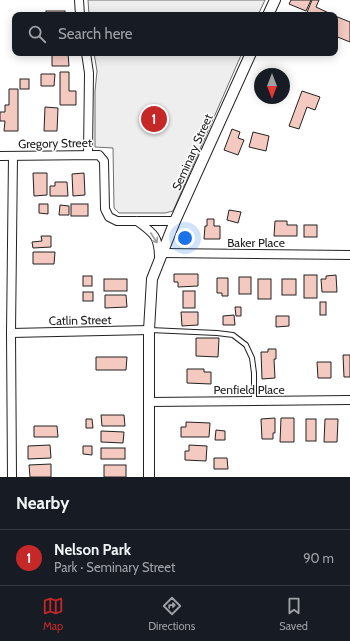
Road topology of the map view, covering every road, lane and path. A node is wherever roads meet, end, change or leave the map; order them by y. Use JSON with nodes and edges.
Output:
{"nodes":[{"id":1,"x":79,"y":0,"type":"edge"},
{"id":2,"x":275,"y":0,"type":"edge"},
{"id":3,"x":80,"y":12,"type":"edge"},
{"id":4,"x":269,"y":12,"type":"edge"},
{"id":5,"x":86,"y":56,"type":"edge"},
{"id":6,"x":250,"y":56,"type":"edge"},
{"id":7,"x":88,"y":154,"type":"junction"},
{"id":8,"x":0,"y":156,"type":"edge"},
{"id":9,"x":13,"y":156,"type":"junction"},
{"id":10,"x":136,"y":221,"type":"junction"},
{"id":11,"x":175,"y":221,"type":"junction"},
{"id":12,"x":350,"y":255,"type":"edge"},
{"id":13,"x":160,"y":257,"type":"junction"},
{"id":14,"x":149,"y":330,"type":"junction"},
{"id":15,"x":11,"y":334,"type":"junction"},
{"id":16,"x":350,"y":400,"type":"edge"},
{"id":17,"x":254,"y":401,"type":"junction"},
{"id":18,"x":149,"y":402,"type":"junction"},
{"id":19,"x":12,"y":477,"type":"edge"},
{"id":20,"x":149,"y":477,"type":"edge"}],
"edges":[{"from":1,"to":3,"type":"street"},
{"from":2,"to":4,"type":"street"},
{"from":5,"to":7,"type":"street"},
{"from":6,"to":11,"type":"street","name":"Seminary Street"},
{"from":7,"to":9,"type":"street","name":"Gregory Street"},
{"from":7,"to":10,"type":"street","name":"Gregory Street"},
{"from":8,"to":9,"type":"street","name":"Gregory Street"},
{"from":9,"to":15,"type":"street"},
{"from":10,"to":11,"type":"street","name":"Gregory Street"},
{"from":10,"to":13,"type":"street","name":"Seminary Street","one_way":true},
{"from":11,"to":13,"type":"street","name":"Seminary Street"},
{"from":12,"to":13,"type":"street","name":"Baker Place"},
{"from":13,"to":14,"type":"street","name":"Seminary Street"},
{"from":14,"to":15,"type":"street","name":"Catlin Street"},
{"from":14,"to":17,"type":"lane"},
{"from":14,"to":18,"type":"street","name":"Seminary Street"},
{"from":15,"to":19,"type":"street"},
{"from":16,"to":17,"type":"street","name":"Penfield Place"},
{"from":17,"to":18,"type":"street","name":"Penfield Place"},
{"from":18,"to":20,"type":"street","name":"Seminary Street"}]}
